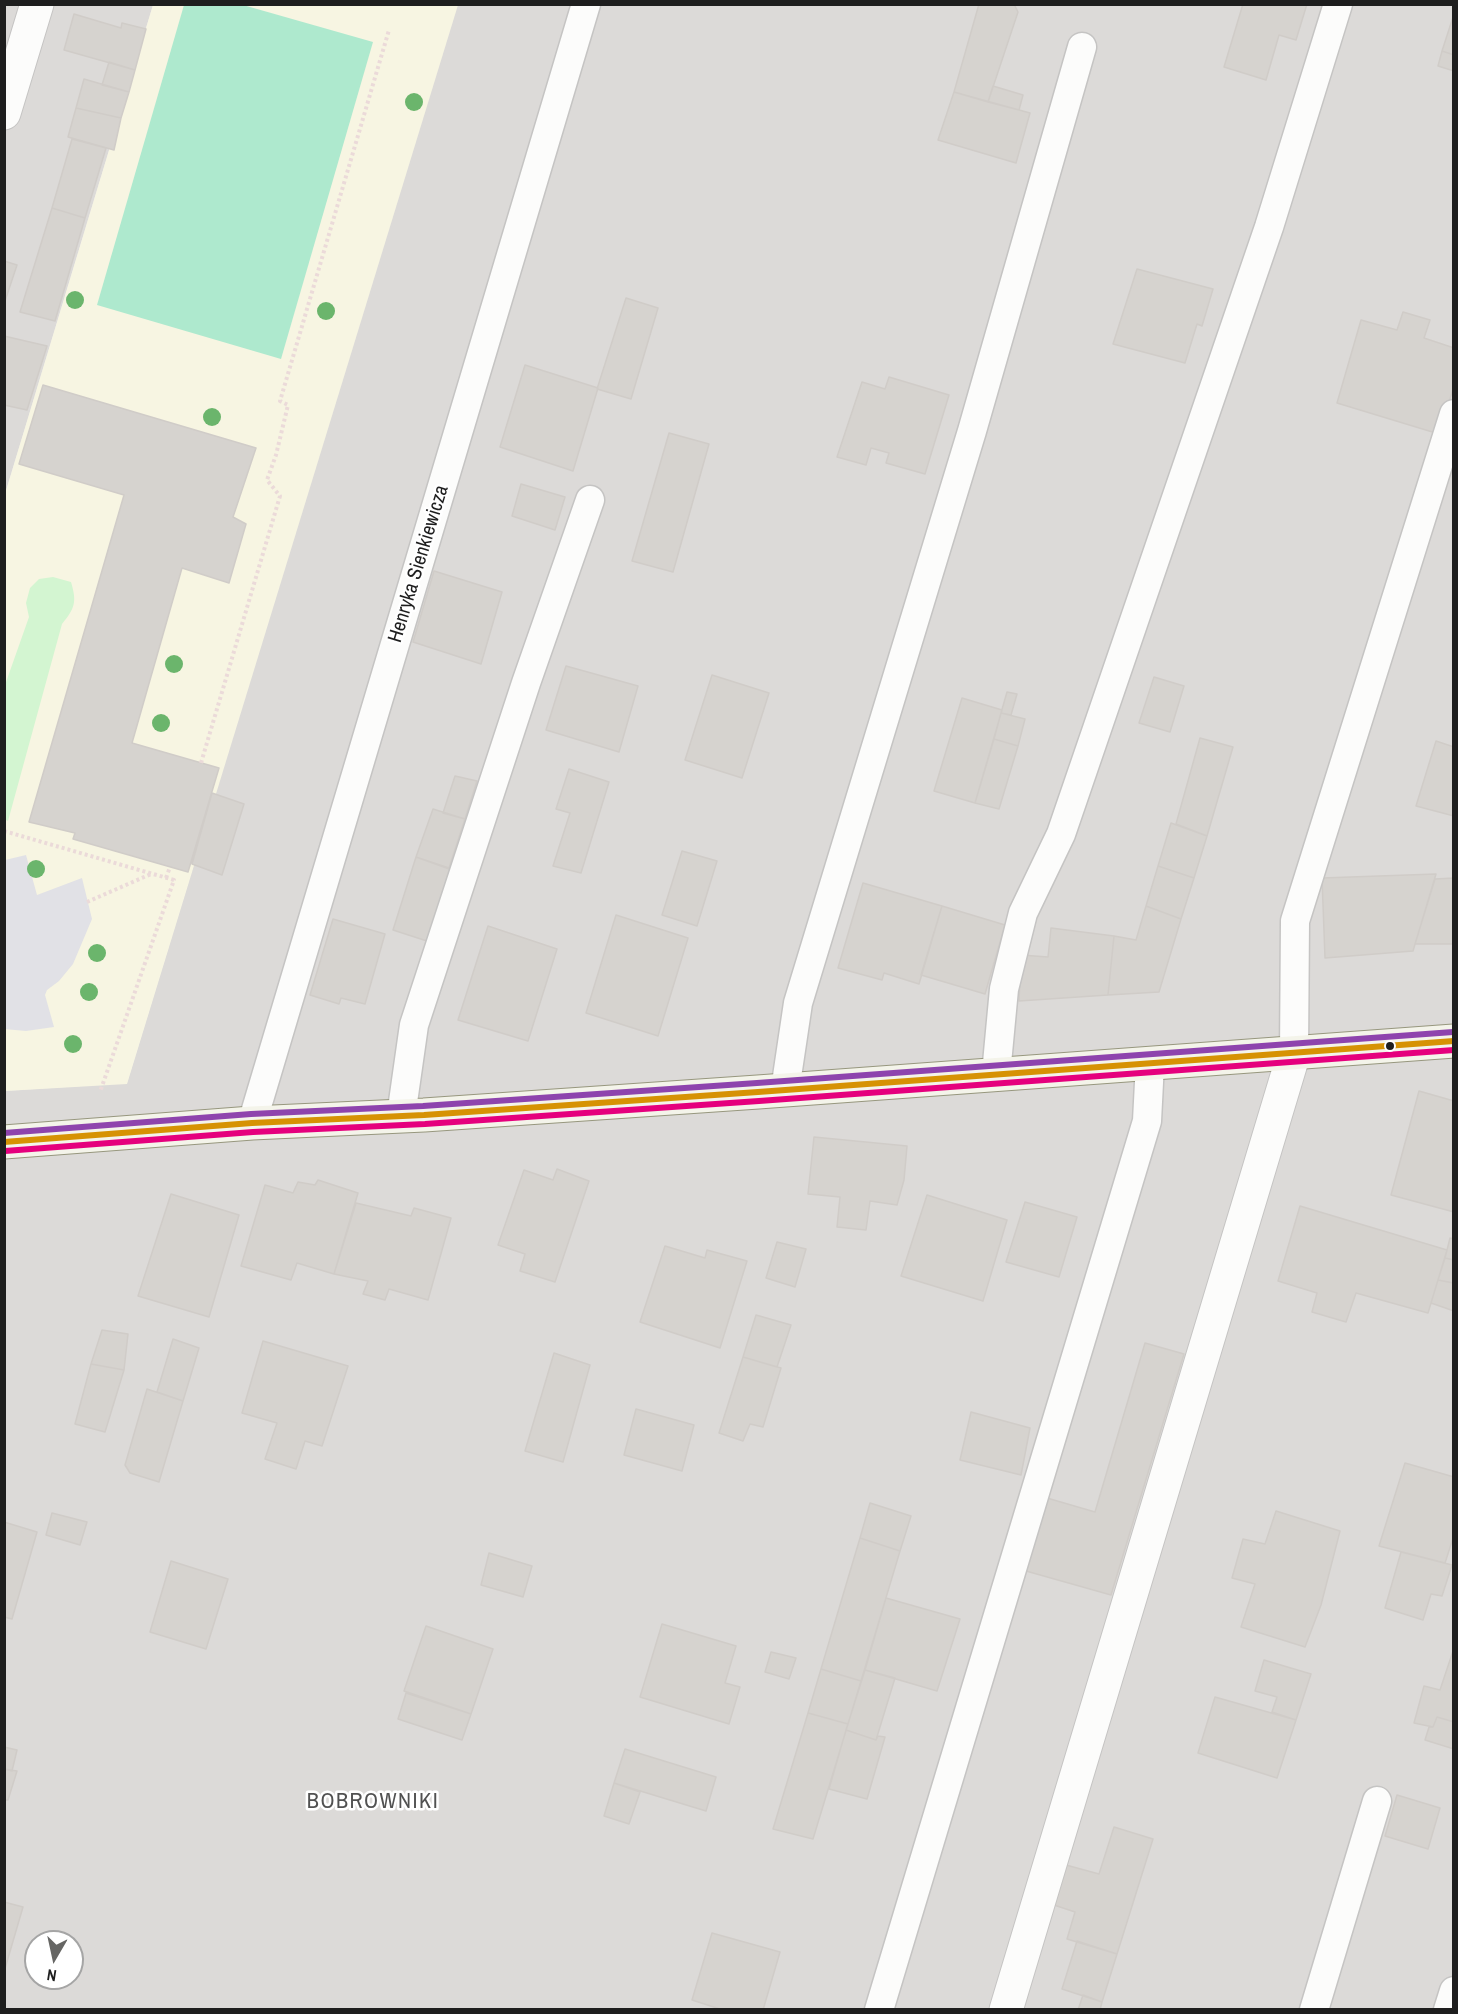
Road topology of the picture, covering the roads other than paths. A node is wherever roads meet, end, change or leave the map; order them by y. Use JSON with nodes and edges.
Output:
{"nodes":[{"id":1,"x":37,"y":4,"type":"edge"},
{"id":2,"x":586,"y":4,"type":"edge"},
{"id":3,"x":1338,"y":4,"type":"edge"},
{"id":4,"x":1082,"y":47,"type":"dead end"},
{"id":5,"x":4,"y":113,"type":"edge"},
{"id":6,"x":1454,"y":414,"type":"edge"},
{"id":7,"x":590,"y":500,"type":"dead end"},
{"id":8,"x":1454,"y":1041,"type":"edge"},
{"id":9,"x":1294,"y":1053,"type":"junction"},
{"id":10,"x":1150,"y":1063,"type":"junction"},
{"id":11,"x":996,"y":1074,"type":"junction"},
{"id":12,"x":785,"y":1090,"type":"junction"},
{"id":13,"x":401,"y":1116,"type":"junction"},
{"id":14,"x":252,"y":1123,"type":"junction"},
{"id":15,"x":4,"y":1142,"type":"edge"},
{"id":16,"x":1377,"y":1801,"type":"dead end"},
{"id":17,"x":1454,"y":1991,"type":"edge"},
{"id":18,"x":879,"y":2010,"type":"edge"},
{"id":19,"x":1006,"y":2010,"type":"edge"},
{"id":20,"x":1314,"y":2010,"type":"edge"},
{"id":21,"x":1448,"y":2010,"type":"edge"}],
"edges":[{"from":1,"to":5,"type":"street"},
{"from":2,"to":14,"type":"lane","name":"Henryka Sienkiewicza"},
{"from":3,"to":11,"type":"lane"},
{"from":4,"to":12,"type":"lane"},
{"from":6,"to":9,"type":"lane"},
{"from":7,"to":13,"type":"lane"},
{"from":8,"to":9,"type":"street"},
{"from":9,"to":10,"type":"street"},
{"from":9,"to":19,"type":"street"},
{"from":10,"to":11,"type":"street"},
{"from":10,"to":18,"type":"lane"},
{"from":11,"to":12,"type":"street"},
{"from":12,"to":13,"type":"street"},
{"from":13,"to":14,"type":"street"},
{"from":14,"to":15,"type":"street"},
{"from":16,"to":20,"type":"lane"},
{"from":17,"to":21,"type":"lane"}]}
